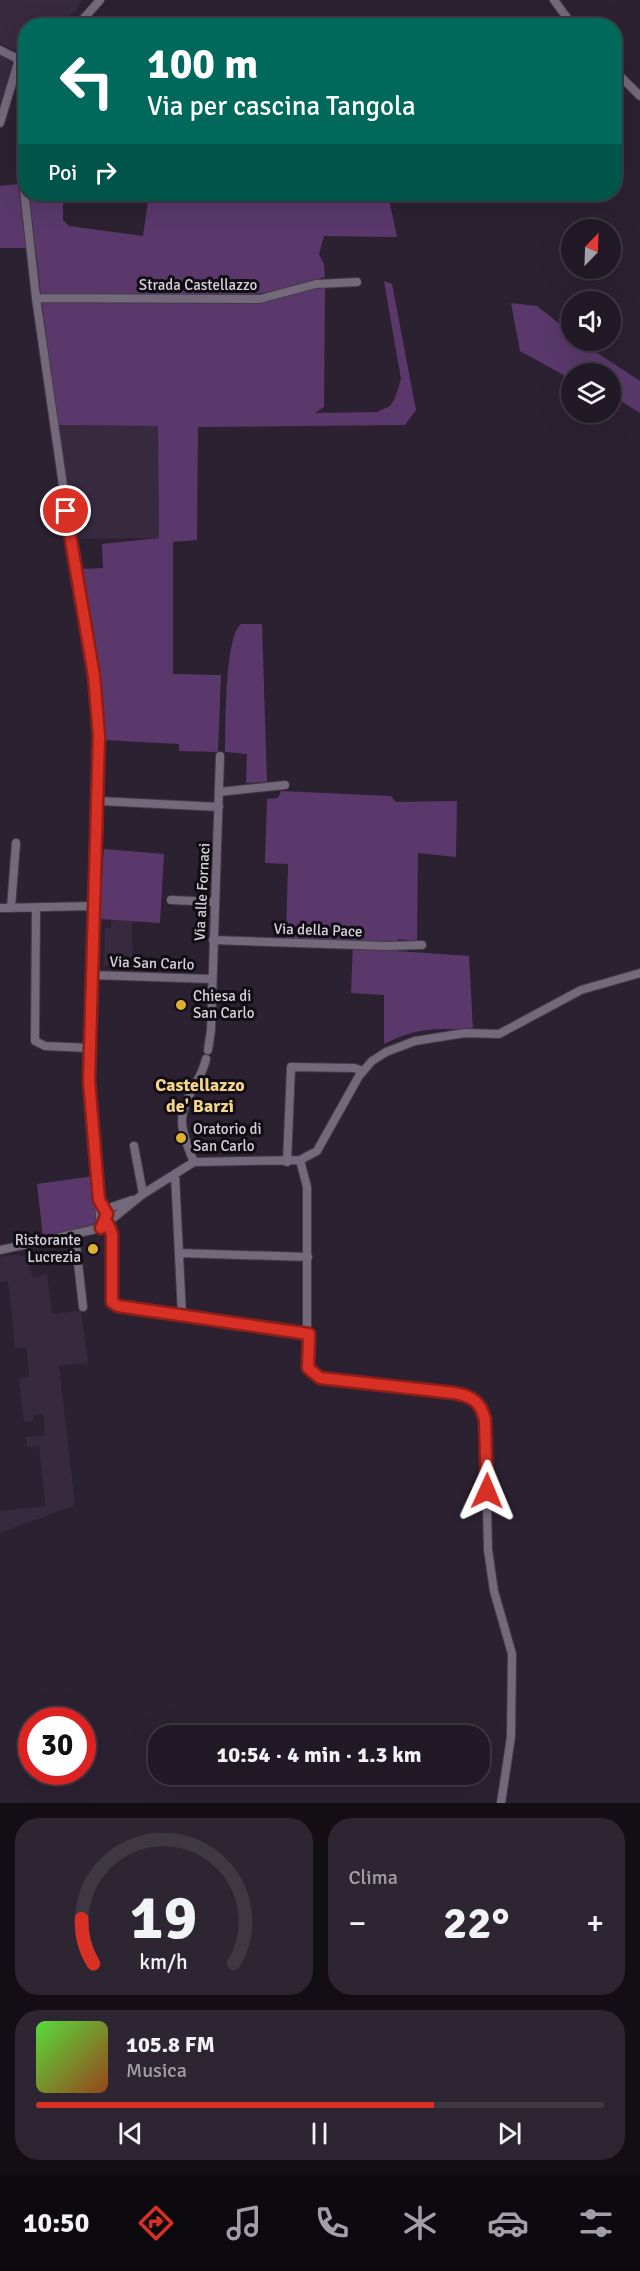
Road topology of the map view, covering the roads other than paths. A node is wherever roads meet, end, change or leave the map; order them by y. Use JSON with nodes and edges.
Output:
{"nodes":[{"id":1,"x":100,"y":0,"type":"edge"},
{"id":2,"x":554,"y":0,"type":"edge"},
{"id":3,"x":85,"y":18,"type":"edge"},
{"id":4,"x":567,"y":18,"type":"edge"},
{"id":5,"x":0,"y":50,"type":"edge"},
{"id":6,"x":622,"y":78,"type":"edge"},
{"id":7,"x":640,"y":96,"type":"edge"},
{"id":8,"x":0,"y":123,"type":"edge"},
{"id":9,"x":25,"y":201,"type":"edge"},
{"id":10,"x":357,"y":282,"type":"dead end"},
{"id":11,"x":36,"y":298,"type":"junction"},
{"id":12,"x":220,"y":756,"type":"dead end"},
{"id":13,"x":285,"y":785,"type":"dead end"},
{"id":14,"x":219,"y":792,"type":"junction"},
{"id":15,"x":99,"y":801,"type":"junction"},
{"id":16,"x":219,"y":807,"type":"junction"},
{"id":17,"x":16,"y":843,"type":"dead end"},
{"id":18,"x":171,"y":900,"type":"dead end"},
{"id":19,"x":215,"y":902,"type":"junction"},
{"id":20,"x":93,"y":906,"type":"junction"},
{"id":21,"x":0,"y":908,"type":"edge"},
{"id":22,"x":11,"y":908,"type":"junction"},
{"id":23,"x":36,"y":909,"type":"junction"},
{"id":24,"x":213,"y":940,"type":"junction"},
{"id":25,"x":422,"y":945,"type":"dead end"},
{"id":26,"x":640,"y":973,"type":"edge"},
{"id":27,"x":92,"y":975,"type":"junction"},
{"id":28,"x":211,"y":979,"type":"junction"},
{"id":29,"x":89,"y":1047,"type":"junction"},
{"id":30,"x":363,"y":1071,"type":"junction"},
{"id":31,"x":134,"y":1146,"type":"dead end"},
{"id":32,"x":300,"y":1160,"type":"junction"},
{"id":33,"x":194,"y":1162,"type":"junction"},
{"id":34,"x":287,"y":1162,"type":"junction"},
{"id":35,"x":175,"y":1174,"type":"junction"},
{"id":36,"x":143,"y":1194,"type":"junction"},
{"id":37,"x":99,"y":1200,"type":"junction"},
{"id":38,"x":106,"y":1209,"type":"junction"},
{"id":39,"x":105,"y":1226,"type":"junction"},
{"id":40,"x":75,"y":1236,"type":"junction"},
{"id":41,"x":0,"y":1250,"type":"edge"},
{"id":42,"x":179,"y":1253,"type":"junction"},
{"id":43,"x":308,"y":1257,"type":"junction"},
{"id":44,"x":83,"y":1307,"type":"dead end"},
{"id":45,"x":182,"y":1315,"type":"junction"},
{"id":46,"x":309,"y":1334,"type":"junction"},
{"id":47,"x":501,"y":1803,"type":"edge"}],
"edges":[{"from":1,"to":3,"type":"street"},
{"from":2,"to":4,"type":"street"},
{"from":5,"to":8,"type":"street"},
{"from":6,"to":7,"type":"street"},
{"from":9,"to":11,"type":"street"},
{"from":10,"to":11,"type":"street","name":"Strada Castellazzo"},
{"from":11,"to":15,"type":"street"},
{"from":12,"to":14,"type":"street","name":"Via alle Fornaci"},
{"from":13,"to":14,"type":"street"},
{"from":14,"to":16,"type":"street","name":"Via alle Fornaci"},
{"from":15,"to":16,"type":"street"},
{"from":15,"to":20,"type":"street"},
{"from":16,"to":19,"type":"street","name":"Via alle Fornaci"},
{"from":17,"to":22,"type":"street"},
{"from":18,"to":19,"type":"street"},
{"from":19,"to":24,"type":"street","name":"Via alle Fornaci"},
{"from":20,"to":23,"type":"street"},
{"from":20,"to":27,"type":"street"},
{"from":21,"to":22,"type":"street"},
{"from":22,"to":23,"type":"street"},
{"from":23,"to":29,"type":"street"},
{"from":24,"to":25,"type":"street","name":"Via della Pace"},
{"from":24,"to":28,"type":"street","name":"Via alle Fornaci"},
{"from":26,"to":30,"type":"street"},
{"from":27,"to":28,"type":"street","name":"Via San Carlo"},
{"from":27,"to":29,"type":"street"},
{"from":28,"to":33,"type":"street","name":"Via alle Fornaci"},
{"from":29,"to":37,"type":"street"},
{"from":30,"to":32,"type":"street"},
{"from":30,"to":34,"type":"street"},
{"from":31,"to":36,"type":"street"},
{"from":32,"to":34,"type":"street"},
{"from":32,"to":43,"type":"street"},
{"from":33,"to":34,"type":"street"},
{"from":33,"to":35,"type":"street"},
{"from":35,"to":36,"type":"street"},
{"from":35,"to":42,"type":"street"},
{"from":36,"to":38,"type":"street"},
{"from":36,"to":39,"type":"street"},
{"from":37,"to":38,"type":"street"},
{"from":37,"to":39,"type":"street"},
{"from":38,"to":39,"type":"street"},
{"from":39,"to":40,"type":"street"},
{"from":39,"to":45,"type":"street"},
{"from":40,"to":41,"type":"street"},
{"from":40,"to":44,"type":"street"},
{"from":42,"to":43,"type":"street"},
{"from":42,"to":45,"type":"street"},
{"from":43,"to":46,"type":"street"},
{"from":45,"to":46,"type":"street"},
{"from":46,"to":47,"type":"street"}]}
